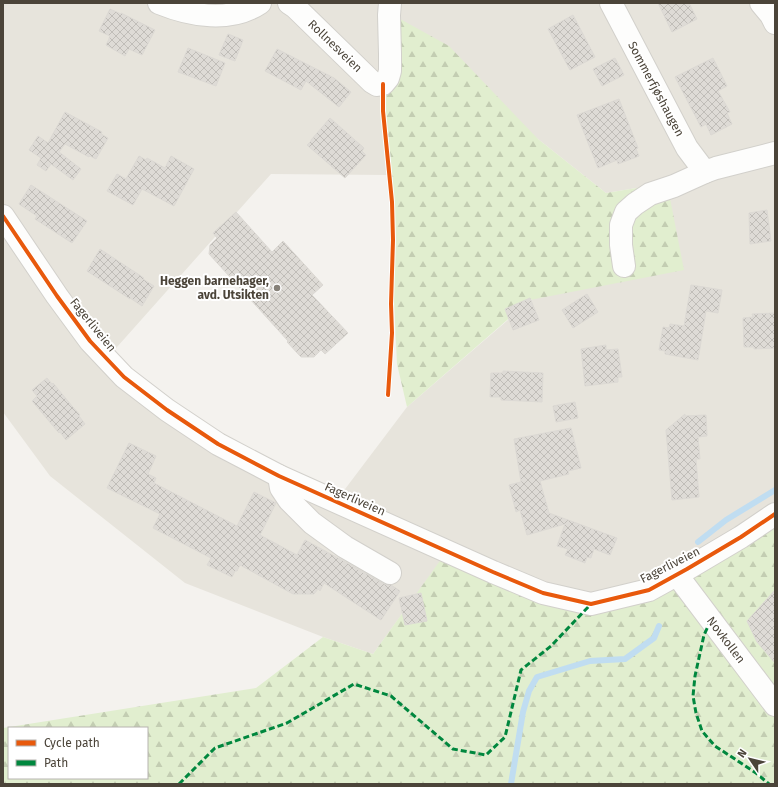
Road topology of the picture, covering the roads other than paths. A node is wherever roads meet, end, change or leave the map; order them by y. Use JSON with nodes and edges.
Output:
{"nodes":[{"id":1,"x":159,"y":3,"type":"edge"},
{"id":2,"x":260,"y":3,"type":"edge"},
{"id":3,"x":289,"y":3,"type":"edge"},
{"id":4,"x":390,"y":3,"type":"edge"},
{"id":5,"x":611,"y":3,"type":"edge"},
{"id":6,"x":761,"y":3,"type":"edge"},
{"id":7,"x":775,"y":23,"type":"edge"},
{"id":8,"x":775,"y":153,"type":"edge"},
{"id":9,"x":705,"y":172,"type":"junction"},
{"id":10,"x":3,"y":216,"type":"edge"},
{"id":11,"x":624,"y":266,"type":"dead end"},
{"id":12,"x":279,"y":476,"type":"junction"},
{"id":13,"x":775,"y":514,"type":"edge"},
{"id":14,"x":390,"y":573,"type":"dead end"},
{"id":15,"x":677,"y":575,"type":"junction"},
{"id":16,"x":775,"y":705,"type":"edge"}],
"edges":[{"from":1,"to":2,"type":"street"},
{"from":3,"to":4,"type":"street","name":"Rollnesveien"},
{"from":5,"to":9,"type":"street","name":"Sommerfjøshaugen"},
{"from":6,"to":7,"type":"street"},
{"from":8,"to":9,"type":"street"},
{"from":9,"to":11,"type":"street"},
{"from":10,"to":12,"type":"street","name":"Fagerliveien"},
{"from":12,"to":14,"type":"street"},
{"from":12,"to":15,"type":"street","name":"Fagerliveien"},
{"from":13,"to":15,"type":"street","name":"Fagerliveien"},
{"from":15,"to":16,"type":"street","name":"Novkollen"}]}
